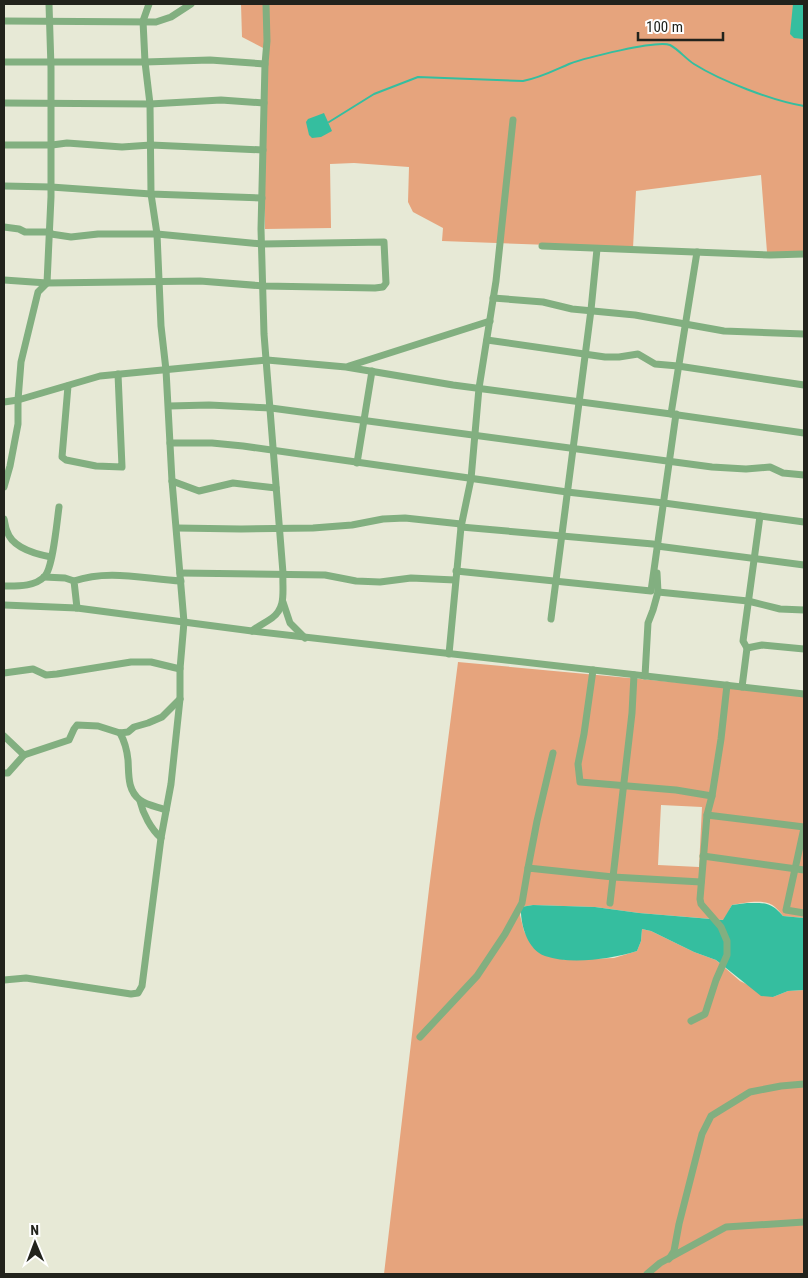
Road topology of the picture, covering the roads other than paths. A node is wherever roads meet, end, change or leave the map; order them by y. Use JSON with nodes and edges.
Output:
{"nodes":[{"id":1,"x":49,"y":4,"type":"edge"},
{"id":2,"x":147,"y":4,"type":"edge"},
{"id":3,"x":191,"y":4,"type":"edge"},
{"id":4,"x":266,"y":4,"type":"edge"},
{"id":5,"x":4,"y":21,"type":"edge"},
{"id":6,"x":48,"y":21,"type":"junction"},
{"id":7,"x":142,"y":21,"type":"junction"},
{"id":8,"x":51,"y":61,"type":"junction"},
{"id":9,"x":4,"y":62,"type":"edge"},
{"id":10,"x":145,"y":62,"type":"junction"},
{"id":11,"x":265,"y":64,"type":"junction"},
{"id":12,"x":4,"y":103,"type":"edge"},
{"id":13,"x":264,"y":103,"type":"junction"},
{"id":14,"x":52,"y":104,"type":"junction"},
{"id":15,"x":150,"y":104,"type":"junction"},
{"id":16,"x":513,"y":120,"type":"dead end"},
{"id":17,"x":4,"y":145,"type":"edge"},
{"id":18,"x":52,"y":145,"type":"junction"},
{"id":19,"x":151,"y":145,"type":"junction"},
{"id":20,"x":263,"y":150,"type":"junction"},
{"id":21,"x":4,"y":186,"type":"edge"},
{"id":22,"x":51,"y":187,"type":"junction"},
{"id":23,"x":151,"y":194,"type":"junction"},
{"id":24,"x":262,"y":198,"type":"junction"},
{"id":25,"x":4,"y":227,"type":"edge"},
{"id":26,"x":51,"y":233,"type":"junction"},
{"id":27,"x":157,"y":234,"type":"junction"},
{"id":28,"x":262,"y":244,"type":"junction"},
{"id":29,"x":542,"y":246,"type":"dead end"},
{"id":30,"x":598,"y":249,"type":"junction"},
{"id":31,"x":697,"y":252,"type":"junction"},
{"id":32,"x":804,"y":254,"type":"edge"},
{"id":33,"x":4,"y":280,"type":"edge"},
{"id":34,"x":160,"y":280,"type":"junction"},
{"id":35,"x":47,"y":282,"type":"junction"},
{"id":36,"x":264,"y":286,"type":"junction"},
{"id":37,"x":493,"y":298,"type":"junction"},
{"id":38,"x":591,"y":310,"type":"junction"},
{"id":39,"x":490,"y":321,"type":"junction"},
{"id":40,"x":686,"y":324,"type":"junction"},
{"id":41,"x":804,"y":334,"type":"edge"},
{"id":42,"x":487,"y":340,"type":"junction"},
{"id":43,"x":585,"y":354,"type":"junction"},
{"id":44,"x":266,"y":360,"type":"junction"},
{"id":45,"x":678,"y":366,"type":"junction"},
{"id":46,"x":346,"y":367,"type":"junction"},
{"id":47,"x":166,"y":370,"type":"junction"},
{"id":48,"x":372,"y":370,"type":"junction"},
{"id":49,"x":118,"y":374,"type":"junction"},
{"id":50,"x":804,"y":385,"type":"edge"},
{"id":51,"x":68,"y":386,"type":"junction"},
{"id":52,"x":479,"y":388,"type":"junction"},
{"id":53,"x":18,"y":400,"type":"junction"},
{"id":54,"x":4,"y":402,"type":"edge"},
{"id":55,"x":579,"y":402,"type":"junction"},
{"id":56,"x":169,"y":406,"type":"junction"},
{"id":57,"x":271,"y":408,"type":"junction"},
{"id":58,"x":674,"y":414,"type":"junction"},
{"id":59,"x":363,"y":420,"type":"junction"},
{"id":60,"x":804,"y":433,"type":"edge"},
{"id":61,"x":474,"y":435,"type":"junction"},
{"id":62,"x":170,"y":443,"type":"junction"},
{"id":63,"x":573,"y":448,"type":"junction"},
{"id":64,"x":274,"y":450,"type":"junction"},
{"id":65,"x":670,"y":461,"type":"junction"},
{"id":66,"x":357,"y":463,"type":"junction"},
{"id":67,"x":804,"y":475,"type":"edge"},
{"id":68,"x":471,"y":479,"type":"junction"},
{"id":69,"x":172,"y":481,"type":"junction"},
{"id":70,"x":4,"y":487,"type":"edge"},
{"id":71,"x":276,"y":488,"type":"junction"},
{"id":72,"x":567,"y":492,"type":"junction"},
{"id":73,"x":664,"y":503,"type":"junction"},
{"id":74,"x":59,"y":507,"type":"dead end"},
{"id":75,"x":760,"y":516,"type":"junction"},
{"id":76,"x":4,"y":519,"type":"edge"},
{"id":77,"x":804,"y":522,"type":"edge"},
{"id":78,"x":461,"y":525,"type":"junction"},
{"id":79,"x":177,"y":528,"type":"junction"},
{"id":80,"x":280,"y":530,"type":"junction"},
{"id":81,"x":561,"y":537,"type":"junction"},
{"id":82,"x":655,"y":545,"type":"junction"},
{"id":83,"x":51,"y":557,"type":"junction"},
{"id":84,"x":754,"y":559,"type":"junction"},
{"id":85,"x":804,"y":564,"type":"edge"},
{"id":86,"x":456,"y":571,"type":"junction"},
{"id":87,"x":283,"y":574,"type":"junction"},
{"id":88,"x":44,"y":577,"type":"junction"},
{"id":89,"x":180,"y":577,"type":"junction"},
{"id":90,"x":455,"y":580,"type":"junction"},
{"id":91,"x":74,"y":581,"type":"junction"},
{"id":92,"x":555,"y":581,"type":"junction"},
{"id":93,"x":4,"y":586,"type":"edge"},
{"id":94,"x":658,"y":592,"type":"junction"},
{"id":95,"x":748,"y":601,"type":"junction"},
{"id":96,"x":283,"y":602,"type":"junction"},
{"id":97,"x":4,"y":605,"type":"edge"},
{"id":98,"x":77,"y":608,"type":"junction"},
{"id":99,"x":804,"y":610,"type":"edge"},
{"id":100,"x":551,"y":619,"type":"dead end"},
{"id":101,"x":184,"y":622,"type":"junction"},
{"id":102,"x":252,"y":631,"type":"junction"},
{"id":103,"x":305,"y":638,"type":"junction"},
{"id":104,"x":747,"y":648,"type":"junction"},
{"id":105,"x":804,"y":649,"type":"edge"},
{"id":106,"x":449,"y":654,"type":"junction"},
{"id":107,"x":180,"y":669,"type":"junction"},
{"id":108,"x":593,"y":670,"type":"junction"},
{"id":109,"x":4,"y":673,"type":"edge"},
{"id":110,"x":634,"y":675,"type":"junction"},
{"id":111,"x":645,"y":676,"type":"junction"},
{"id":112,"x":726,"y":685,"type":"junction"},
{"id":113,"x":742,"y":687,"type":"junction"},
{"id":114,"x":804,"y":694,"type":"edge"},
{"id":115,"x":180,"y":699,"type":"junction"},
{"id":116,"x":120,"y":733,"type":"junction"},
{"id":117,"x":4,"y":736,"type":"edge"},
{"id":118,"x":553,"y":753,"type":"dead end"},
{"id":119,"x":24,"y":755,"type":"junction"},
{"id":120,"x":4,"y":773,"type":"edge"},
{"id":121,"x":622,"y":785,"type":"junction"},
{"id":122,"x":712,"y":796,"type":"junction"},
{"id":123,"x":140,"y":801,"type":"junction"},
{"id":124,"x":166,"y":810,"type":"junction"},
{"id":125,"x":707,"y":815,"type":"junction"},
{"id":126,"x":804,"y":827,"type":"edge"},
{"id":127,"x":161,"y":838,"type":"junction"},
{"id":128,"x":703,"y":856,"type":"junction"},
{"id":129,"x":528,"y":868,"type":"junction"},
{"id":130,"x":796,"y":869,"type":"junction"},
{"id":131,"x":804,"y":870,"type":"edge"},
{"id":132,"x":613,"y":877,"type":"junction"},
{"id":133,"x":701,"y":882,"type":"junction"},
{"id":134,"x":610,"y":903,"type":"dead end"},
{"id":135,"x":804,"y":913,"type":"edge"},
{"id":136,"x":4,"y":980,"type":"edge"},
{"id":137,"x":691,"y":1021,"type":"dead end"},
{"id":138,"x":420,"y":1037,"type":"dead end"},
{"id":139,"x":804,"y":1084,"type":"edge"},
{"id":140,"x":804,"y":1222,"type":"edge"},
{"id":141,"x":669,"y":1259,"type":"junction"},
{"id":142,"x":647,"y":1274,"type":"edge"}],
"edges":[{"from":1,"to":6,"type":"street"},
{"from":2,"to":7,"type":"street"},
{"from":3,"to":7,"type":"street"},
{"from":4,"to":11,"type":"street"},
{"from":5,"to":6,"type":"street"},
{"from":6,"to":7,"type":"street"},
{"from":6,"to":8,"type":"street"},
{"from":7,"to":10,"type":"street"},
{"from":8,"to":9,"type":"street"},
{"from":8,"to":10,"type":"street"},
{"from":8,"to":14,"type":"street"},
{"from":10,"to":11,"type":"street"},
{"from":10,"to":15,"type":"street"},
{"from":11,"to":13,"type":"street"},
{"from":12,"to":14,"type":"street"},
{"from":13,"to":15,"type":"street"},
{"from":13,"to":20,"type":"street"},
{"from":14,"to":15,"type":"street"},
{"from":14,"to":18,"type":"street"},
{"from":15,"to":19,"type":"street"},
{"from":16,"to":37,"type":"street"},
{"from":17,"to":18,"type":"street"},
{"from":18,"to":19,"type":"street"},
{"from":18,"to":22,"type":"street"},
{"from":19,"to":20,"type":"street"},
{"from":19,"to":23,"type":"street"},
{"from":20,"to":24,"type":"street"},
{"from":21,"to":22,"type":"street"},
{"from":22,"to":23,"type":"street"},
{"from":22,"to":26,"type":"street"},
{"from":23,"to":24,"type":"street"},
{"from":23,"to":27,"type":"street"},
{"from":24,"to":28,"type":"street"},
{"from":25,"to":26,"type":"street"},
{"from":26,"to":27,"type":"street"},
{"from":26,"to":35,"type":"street"},
{"from":27,"to":28,"type":"street"},
{"from":27,"to":34,"type":"street"},
{"from":28,"to":36,"type":"street"},
{"from":28,"to":36,"type":"street"},
{"from":29,"to":30,"type":"street"},
{"from":30,"to":31,"type":"street"},
{"from":30,"to":38,"type":"street"},
{"from":31,"to":32,"type":"street"},
{"from":31,"to":40,"type":"street"},
{"from":33,"to":35,"type":"street"},
{"from":34,"to":35,"type":"street"},
{"from":34,"to":36,"type":"street"},
{"from":34,"to":47,"type":"street"},
{"from":35,"to":53,"type":"street"},
{"from":36,"to":44,"type":"street"},
{"from":37,"to":38,"type":"street"},
{"from":37,"to":39,"type":"street"},
{"from":38,"to":40,"type":"street"},
{"from":38,"to":43,"type":"street"},
{"from":39,"to":42,"type":"street"},
{"from":39,"to":46,"type":"street"},
{"from":40,"to":41,"type":"street"},
{"from":40,"to":45,"type":"street"},
{"from":42,"to":43,"type":"street"},
{"from":42,"to":52,"type":"street"},
{"from":43,"to":45,"type":"street"},
{"from":43,"to":55,"type":"street"},
{"from":44,"to":46,"type":"street"},
{"from":44,"to":47,"type":"street"},
{"from":44,"to":57,"type":"street"},
{"from":45,"to":50,"type":"street"},
{"from":45,"to":58,"type":"street"},
{"from":46,"to":48,"type":"street"},
{"from":47,"to":49,"type":"street"},
{"from":47,"to":56,"type":"street"},
{"from":48,"to":52,"type":"street"},
{"from":48,"to":59,"type":"street"},
{"from":49,"to":51,"type":"street"},
{"from":49,"to":51,"type":"street"},
{"from":51,"to":53,"type":"street"},
{"from":52,"to":55,"type":"street"},
{"from":52,"to":61,"type":"street"},
{"from":53,"to":54,"type":"street"},
{"from":53,"to":70,"type":"street"},
{"from":55,"to":58,"type":"street"},
{"from":55,"to":63,"type":"street"},
{"from":56,"to":57,"type":"street"},
{"from":56,"to":62,"type":"street"},
{"from":57,"to":59,"type":"street"},
{"from":57,"to":64,"type":"street"},
{"from":58,"to":60,"type":"street"},
{"from":58,"to":65,"type":"street"},
{"from":59,"to":61,"type":"street"},
{"from":59,"to":66,"type":"street"},
{"from":61,"to":63,"type":"street"},
{"from":61,"to":68,"type":"street"},
{"from":62,"to":64,"type":"street"},
{"from":62,"to":69,"type":"street"},
{"from":63,"to":65,"type":"street"},
{"from":63,"to":72,"type":"street"},
{"from":64,"to":66,"type":"street"},
{"from":64,"to":71,"type":"street"},
{"from":65,"to":67,"type":"street"},
{"from":65,"to":73,"type":"street"},
{"from":66,"to":68,"type":"street"},
{"from":68,"to":72,"type":"street"},
{"from":68,"to":78,"type":"street"},
{"from":69,"to":71,"type":"street"},
{"from":69,"to":79,"type":"street"},
{"from":71,"to":80,"type":"street"},
{"from":72,"to":73,"type":"street"},
{"from":72,"to":81,"type":"street"},
{"from":73,"to":75,"type":"street"},
{"from":73,"to":82,"type":"street"},
{"from":73,"to":92,"type":"street"},
{"from":74,"to":83,"type":"street"},
{"from":75,"to":77,"type":"street"},
{"from":75,"to":84,"type":"street"},
{"from":76,"to":83,"type":"street"},
{"from":78,"to":80,"type":"street"},
{"from":78,"to":81,"type":"street"},
{"from":78,"to":86,"type":"street"},
{"from":79,"to":80,"type":"street"},
{"from":79,"to":89,"type":"street"},
{"from":80,"to":87,"type":"street"},
{"from":81,"to":82,"type":"street"},
{"from":81,"to":92,"type":"street"},
{"from":82,"to":84,"type":"street"},
{"from":82,"to":94,"type":"street"},
{"from":83,"to":88,"type":"street"},
{"from":84,"to":85,"type":"street"},
{"from":84,"to":95,"type":"street"},
{"from":86,"to":90,"type":"street"},
{"from":86,"to":92,"type":"street"},
{"from":87,"to":89,"type":"street"},
{"from":87,"to":90,"type":"street"},
{"from":87,"to":96,"type":"street"},
{"from":88,"to":91,"type":"street"},
{"from":88,"to":93,"type":"street"},
{"from":89,"to":91,"type":"street"},
{"from":89,"to":101,"type":"street"},
{"from":90,"to":106,"type":"street"},
{"from":91,"to":98,"type":"street"},
{"from":92,"to":100,"type":"street"},
{"from":94,"to":95,"type":"street"},
{"from":94,"to":111,"type":"street"},
{"from":95,"to":99,"type":"street"},
{"from":95,"to":104,"type":"street"},
{"from":96,"to":102,"type":"street"},
{"from":96,"to":103,"type":"street"},
{"from":97,"to":98,"type":"street"},
{"from":98,"to":101,"type":"street"},
{"from":101,"to":102,"type":"street"},
{"from":101,"to":107,"type":"street"},
{"from":102,"to":103,"type":"street"},
{"from":103,"to":106,"type":"street"},
{"from":104,"to":105,"type":"street"},
{"from":104,"to":113,"type":"street"},
{"from":106,"to":108,"type":"street"},
{"from":107,"to":109,"type":"street"},
{"from":107,"to":115,"type":"street"},
{"from":108,"to":110,"type":"street"},
{"from":108,"to":121,"type":"street"},
{"from":110,"to":111,"type":"street"},
{"from":110,"to":121,"type":"street"},
{"from":111,"to":112,"type":"street"},
{"from":112,"to":113,"type":"street"},
{"from":112,"to":122,"type":"street"},
{"from":113,"to":114,"type":"street"},
{"from":115,"to":116,"type":"street"},
{"from":115,"to":124,"type":"street"},
{"from":116,"to":119,"type":"street"},
{"from":116,"to":123,"type":"street"},
{"from":117,"to":119,"type":"street"},
{"from":118,"to":129,"type":"street"},
{"from":119,"to":120,"type":"street"},
{"from":121,"to":122,"type":"street"},
{"from":121,"to":132,"type":"street"},
{"from":122,"to":125,"type":"street"},
{"from":123,"to":124,"type":"street"},
{"from":123,"to":127,"type":"street"},
{"from":124,"to":127,"type":"street"},
{"from":125,"to":126,"type":"street"},
{"from":125,"to":128,"type":"street"},
{"from":126,"to":130,"type":"street"},
{"from":127,"to":136,"type":"street"},
{"from":128,"to":130,"type":"street"},
{"from":128,"to":133,"type":"street"},
{"from":129,"to":132,"type":"street"},
{"from":129,"to":138,"type":"street"},
{"from":130,"to":131,"type":"street"},
{"from":130,"to":135,"type":"street"},
{"from":132,"to":133,"type":"street"},
{"from":132,"to":134,"type":"street"},
{"from":133,"to":137,"type":"street"},
{"from":139,"to":141,"type":"street"},
{"from":140,"to":141,"type":"street"},
{"from":141,"to":142,"type":"street"}]}
